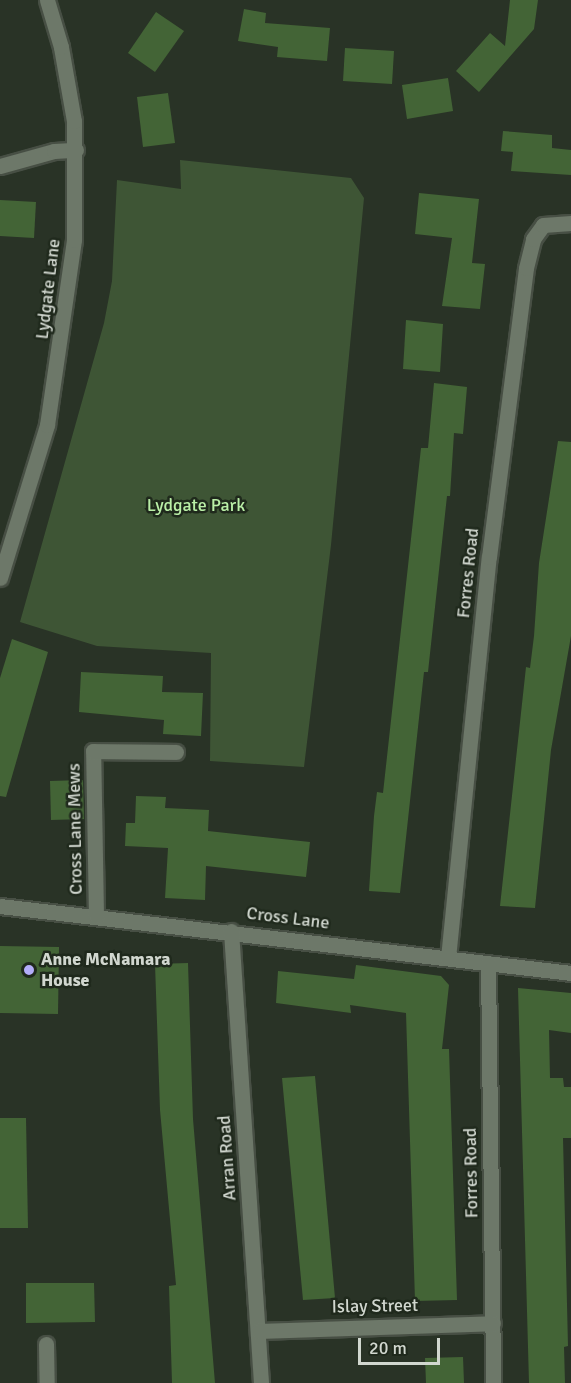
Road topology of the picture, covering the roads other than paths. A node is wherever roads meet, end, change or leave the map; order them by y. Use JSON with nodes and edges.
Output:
{"nodes":[{"id":1,"x":47,"y":0,"type":"edge"},
{"id":2,"x":76,"y":150,"type":"junction"},
{"id":3,"x":0,"y":166,"type":"edge"},
{"id":4,"x":571,"y":223,"type":"edge"},
{"id":5,"x":0,"y":578,"type":"edge"},
{"id":6,"x":176,"y":752,"type":"dead end"},
{"id":7,"x":0,"y":906,"type":"edge"},
{"id":8,"x":96,"y":916,"type":"junction"},
{"id":9,"x":231,"y":931,"type":"junction"},
{"id":10,"x":448,"y":958,"type":"junction"},
{"id":11,"x":488,"y":963,"type":"junction"},
{"id":12,"x":571,"y":973,"type":"edge"},
{"id":13,"x":493,"y":1323,"type":"junction"},
{"id":14,"x":258,"y":1330,"type":"junction"},
{"id":15,"x":46,"y":1344,"type":"dead end"},
{"id":16,"x":47,"y":1383,"type":"edge"},
{"id":17,"x":261,"y":1383,"type":"edge"},
{"id":18,"x":493,"y":1383,"type":"edge"}],
"edges":[{"from":1,"to":2,"type":"street","name":"Lydgate Lane"},
{"from":2,"to":3,"type":"street"},
{"from":2,"to":5,"type":"street","name":"Lydgate Lane"},
{"from":4,"to":10,"type":"street","name":"Forres Road"},
{"from":6,"to":8,"type":"street","name":"Cross Lane Mews"},
{"from":7,"to":8,"type":"street","name":"Cross Lane"},
{"from":8,"to":9,"type":"street","name":"Cross Lane"},
{"from":9,"to":10,"type":"street","name":"Cross Lane"},
{"from":9,"to":14,"type":"street","name":"Arran Road"},
{"from":10,"to":11,"type":"street","name":"Cross Lane"},
{"from":11,"to":12,"type":"street","name":"Cross Lane"},
{"from":11,"to":13,"type":"street","name":"Forres Road"},
{"from":13,"to":14,"type":"street","name":"Islay Street"},
{"from":13,"to":18,"type":"street","name":"Forres Road"},
{"from":14,"to":17,"type":"street","name":"Arran Road"},
{"from":15,"to":16,"type":"street"}]}
